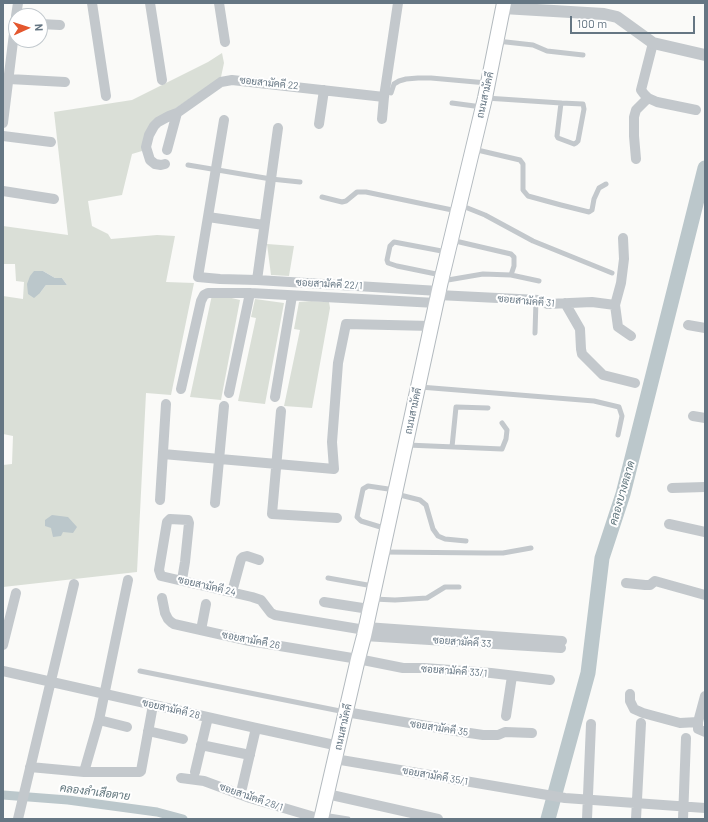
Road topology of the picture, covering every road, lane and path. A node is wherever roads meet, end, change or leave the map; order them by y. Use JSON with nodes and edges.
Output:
{"nodes":[{"id":1,"x":92,"y":3,"type":"edge"},
{"id":2,"x":150,"y":3,"type":"edge"},
{"id":3,"x":219,"y":3,"type":"edge"},
{"id":4,"x":398,"y":3,"type":"edge"},
{"id":5,"x":504,"y":5,"type":"edge"},
{"id":6,"x":48,"y":24,"type":"edge"},
{"id":7,"x":60,"y":25,"type":"dead end"},
{"id":8,"x":496,"y":41,"type":"junction"},
{"id":9,"x":225,"y":42,"type":"dead end"},
{"id":10,"x":653,"y":43,"type":"junction"},
{"id":11,"x":13,"y":48,"type":"edge"},
{"id":12,"x":582,"y":54,"type":"dead end"},
{"id":13,"x":705,"y":55,"type":"edge"},
{"id":14,"x":9,"y":79,"type":"junction"},
{"id":15,"x":162,"y":80,"type":"dead end"},
{"id":16,"x":65,"y":82,"type":"dead end"},
{"id":17,"x":488,"y":84,"type":"junction"},
{"id":18,"x":324,"y":90,"type":"junction"},
{"id":19,"x":387,"y":95,"type":"junction"},
{"id":20,"x":106,"y":96,"type":"dead end"},
{"id":21,"x":648,"y":98,"type":"junction"},
{"id":22,"x":484,"y":102,"type":"junction"},
{"id":23,"x":452,"y":103,"type":"dead end"},
{"id":24,"x":561,"y":103,"type":"junction"},
{"id":25,"x":696,"y":110,"type":"dead end"},
{"id":26,"x":177,"y":113,"type":"junction"},
{"id":27,"x":382,"y":119,"type":"dead end"},
{"id":28,"x":224,"y":120,"type":"dead end"},
{"id":29,"x":3,"y":123,"type":"edge"},
{"id":30,"x":319,"y":124,"type":"dead end"},
{"id":31,"x":278,"y":128,"type":"dead end"},
{"id":32,"x":3,"y":136,"type":"edge"},
{"id":33,"x":51,"y":142,"type":"dead end"},
{"id":34,"x":472,"y":148,"type":"junction"},
{"id":35,"x":167,"y":150,"type":"dead end"},
{"id":36,"x":636,"y":159,"type":"dead end"},
{"id":37,"x":165,"y":164,"type":"dead end"},
{"id":38,"x":188,"y":165,"type":"dead end"},
{"id":39,"x":216,"y":170,"type":"junction"},
{"id":40,"x":271,"y":179,"type":"junction"},
{"id":41,"x":300,"y":182,"type":"dead end"},
{"id":42,"x":606,"y":184,"type":"dead end"},
{"id":43,"x":3,"y":191,"type":"edge"},
{"id":44,"x":322,"y":197,"type":"dead end"},
{"id":45,"x":54,"y":199,"type":"dead end"},
{"id":46,"x":458,"y":208,"type":"junction"},
{"id":47,"x":208,"y":217,"type":"junction"},
{"id":48,"x":264,"y":225,"type":"junction"},
{"id":49,"x":623,"y":238,"type":"dead end"},
{"id":50,"x":449,"y":246,"type":"junction"},
{"id":51,"x":612,"y":273,"type":"dead end"},
{"id":52,"x":511,"y":275,"type":"junction"},
{"id":53,"x":257,"y":280,"type":"junction"},
{"id":54,"x":539,"y":281,"type":"dead end"},
{"id":55,"x":440,"y":289,"type":"junction"},
{"id":56,"x":250,"y":293,"type":"junction"},
{"id":57,"x":292,"y":296,"type":"junction"},
{"id":58,"x":536,"y":300,"type":"junction"},
{"id":59,"x":565,"y":303,"type":"junction"},
{"id":60,"x":614,"y":305,"type":"junction"},
{"id":61,"x":688,"y":325,"type":"dead end"},
{"id":62,"x":431,"y":326,"type":"junction"},
{"id":63,"x":705,"y":328,"type":"edge"},
{"id":64,"x":535,"y":332,"type":"dead end"},
{"id":65,"x":631,"y":336,"type":"dead end"},
{"id":66,"x":634,"y":383,"type":"dead end"},
{"id":67,"x":419,"y":387,"type":"junction"},
{"id":68,"x":181,"y":389,"type":"dead end"},
{"id":69,"x":229,"y":393,"type":"dead end"},
{"id":70,"x":275,"y":397,"type":"dead end"},
{"id":71,"x":166,"y":404,"type":"dead end"},
{"id":72,"x":224,"y":406,"type":"dead end"},
{"id":73,"x":488,"y":408,"type":"dead end"},
{"id":74,"x":281,"y":411,"type":"dead end"},
{"id":75,"x":693,"y":416,"type":"dead end"},
{"id":76,"x":705,"y":418,"type":"edge"},
{"id":77,"x":502,"y":423,"type":"dead end"},
{"id":78,"x":618,"y":435,"type":"dead end"},
{"id":79,"x":406,"y":445,"type":"junction"},
{"id":80,"x":452,"y":447,"type":"junction"},
{"id":81,"x":163,"y":454,"type":"junction"},
{"id":82,"x":219,"y":459,"type":"junction"},
{"id":83,"x":276,"y":464,"type":"junction"},
{"id":84,"x":705,"y":487,"type":"edge"},
{"id":85,"x":672,"y":488,"type":"dead end"},
{"id":86,"x":395,"y":492,"type":"junction"},
{"id":87,"x":160,"y":500,"type":"dead end"},
{"id":88,"x":215,"y":503,"type":"dead end"},
{"id":89,"x":337,"y":518,"type":"dead end"},
{"id":90,"x":669,"y":524,"type":"dead end"},
{"id":91,"x":387,"y":529,"type":"junction"},
{"id":92,"x":705,"y":532,"type":"edge"},
{"id":93,"x":466,"y":541,"type":"dead end"},
{"id":94,"x":531,"y":548,"type":"dead end"},
{"id":95,"x":382,"y":552,"type":"junction"},
{"id":96,"x":259,"y":560,"type":"dead end"},
{"id":97,"x":328,"y":578,"type":"dead end"},
{"id":98,"x":128,"y":580,"type":"dead end"},
{"id":99,"x":182,"y":580,"type":"junction"},
{"id":100,"x":626,"y":582,"type":"dead end"},
{"id":101,"x":74,"y":584,"type":"dead end"},
{"id":102,"x":459,"y":586,"type":"dead end"},
{"id":103,"x":232,"y":592,"type":"junction"},
{"id":104,"x":16,"y":593,"type":"dead end"},
{"id":105,"x":705,"y":595,"type":"edge"},
{"id":106,"x":162,"y":598,"type":"dead end"},
{"id":107,"x":372,"y":598,"type":"junction"},
{"id":108,"x":324,"y":602,"type":"dead end"},
{"id":109,"x":206,"y":604,"type":"dead end"},
{"id":110,"x":201,"y":630,"type":"junction"},
{"id":111,"x":365,"y":631,"type":"junction"},
{"id":112,"x":562,"y":645,"type":"dead end"},
{"id":113,"x":3,"y":646,"type":"edge"},
{"id":114,"x":358,"y":659,"type":"junction"},
{"id":115,"x":3,"y":671,"type":"edge"},
{"id":116,"x":140,"y":671,"type":"dead end"},
{"id":117,"x":512,"y":676,"type":"junction"},
{"id":118,"x":550,"y":680,"type":"dead end"},
{"id":119,"x":50,"y":682,"type":"junction"},
{"id":120,"x":104,"y":694,"type":"junction"},
{"id":121,"x":630,"y":694,"type":"dead end"},
{"id":122,"x":705,"y":696,"type":"edge"},
{"id":123,"x":153,"y":705,"type":"junction"},
{"id":124,"x":346,"y":712,"type":"junction"},
{"id":125,"x":506,"y":716,"type":"dead end"},
{"id":126,"x":208,"y":717,"type":"junction"},
{"id":127,"x":99,"y":720,"type":"junction"},
{"id":128,"x":698,"y":722,"type":"junction"},
{"id":129,"x":641,"y":723,"type":"dead end"},
{"id":130,"x":591,"y":724,"type":"dead end"},
{"id":131,"x":127,"y":727,"type":"dead end"},
{"id":132,"x":256,"y":728,"type":"junction"},
{"id":133,"x":148,"y":731,"type":"junction"},
{"id":134,"x":705,"y":732,"type":"edge"},
{"id":135,"x":532,"y":734,"type":"dead end"},
{"id":136,"x":686,"y":738,"type":"dead end"},
{"id":137,"x":183,"y":739,"type":"dead end"},
{"id":138,"x":201,"y":745,"type":"junction"},
{"id":139,"x":337,"y":752,"type":"junction"},
{"id":140,"x":250,"y":755,"type":"junction"},
{"id":141,"x":30,"y":767,"type":"junction"},
{"id":142,"x":84,"y":772,"type":"junction"},
{"id":143,"x":195,"y":772,"type":"dead end"},
{"id":144,"x":181,"y":778,"type":"dead end"},
{"id":145,"x":242,"y":788,"type":"dead end"},
{"id":146,"x":327,"y":794,"type":"junction"},
{"id":147,"x":588,"y":799,"type":"junction"},
{"id":148,"x":637,"y":803,"type":"junction"},
{"id":149,"x":684,"y":806,"type":"junction"},
{"id":150,"x":705,"y":808,"type":"edge"},
{"id":151,"x":322,"y":817,"type":"edge"},
{"id":152,"x":18,"y":819,"type":"edge"},
{"id":153,"x":348,"y":819,"type":"edge"},
{"id":154,"x":438,"y":819,"type":"edge"},
{"id":155,"x":587,"y":819,"type":"edge"},
{"id":156,"x":636,"y":819,"type":"edge"},
{"id":157,"x":683,"y":819,"type":"edge"}],
"edges":[{"from":1,"to":20,"type":"street"},
{"from":2,"to":15,"type":"street"},
{"from":3,"to":9,"type":"street"},
{"from":4,"to":19,"type":"street"},
{"from":5,"to":8,"type":"main road","name":"ถนนสามัคคี"},
{"from":5,"to":10,"type":"street"},
{"from":6,"to":7,"type":"street"},
{"from":8,"to":12,"type":"lane"},
{"from":8,"to":17,"type":"main road","name":"ถนนสามัคคี"},
{"from":10,"to":13,"type":"street"},
{"from":10,"to":21,"type":"street"},
{"from":11,"to":14,"type":"street"},
{"from":14,"to":16,"type":"street"},
{"from":14,"to":29,"type":"street"},
{"from":17,"to":19,"type":"lane"},
{"from":17,"to":22,"type":"main road","name":"ถนนสามัคคี"},
{"from":18,"to":19,"type":"street","name":"ซอยสามัคคี 22"},
{"from":18,"to":26,"type":"street","name":"ซอยสามัคคี 22"},
{"from":18,"to":30,"type":"street"},
{"from":19,"to":27,"type":"street"},
{"from":21,"to":25,"type":"street"},
{"from":21,"to":36,"type":"street"},
{"from":22,"to":23,"type":"lane"},
{"from":22,"to":24,"type":"lane"},
{"from":22,"to":34,"type":"main road","name":"ถนนสามัคคี"},
{"from":24,"to":24,"type":"lane"},
{"from":26,"to":35,"type":"street"},
{"from":26,"to":37,"type":"street","name":"ซอยสามัคคี 22"},
{"from":28,"to":39,"type":"street"},
{"from":31,"to":40,"type":"street"},
{"from":32,"to":33,"type":"street"},
{"from":34,"to":42,"type":"lane"},
{"from":34,"to":46,"type":"main road","name":"ถนนสามัคคี"},
{"from":38,"to":39,"type":"lane"},
{"from":39,"to":40,"type":"lane"},
{"from":39,"to":47,"type":"street"},
{"from":40,"to":41,"type":"lane"},
{"from":40,"to":48,"type":"street"},
{"from":43,"to":45,"type":"street"},
{"from":44,"to":46,"type":"lane"},
{"from":46,"to":50,"type":"main road","name":"ถนนสามัคคี"},
{"from":46,"to":51,"type":"lane"},
{"from":47,"to":48,"type":"street"},
{"from":47,"to":53,"type":"street","name":"ซอยสามัคคี 22/1"},
{"from":48,"to":53,"type":"street"},
{"from":49,"to":60,"type":"street"},
{"from":50,"to":52,"type":"lane"},
{"from":50,"to":55,"type":"main road","name":"ถนนสามัคคี"},
{"from":50,"to":55,"type":"lane"},
{"from":52,"to":54,"type":"lane"},
{"from":52,"to":55,"type":"lane"},
{"from":53,"to":55,"type":"street","name":"ซอยสามัคคี 22/1"},
{"from":55,"to":57,"type":"street"},
{"from":55,"to":58,"type":"street","name":"ซอยสามัคคี 31"},
{"from":55,"to":62,"type":"main road","name":"ถนนสามัคคี"},
{"from":56,"to":57,"type":"street"},
{"from":56,"to":68,"type":"street"},
{"from":56,"to":69,"type":"street"},
{"from":57,"to":70,"type":"street"},
{"from":58,"to":59,"type":"street","name":"ซอยสามัคคี 31"},
{"from":58,"to":64,"type":"lane"},
{"from":59,"to":60,"type":"street","name":"ซอยสามัคคี 31"},
{"from":59,"to":66,"type":"street"},
{"from":60,"to":65,"type":"street"},
{"from":61,"to":63,"type":"street"},
{"from":62,"to":67,"type":"main road","name":"ถนนสามัคคี"},
{"from":62,"to":83,"type":"street"},
{"from":67,"to":78,"type":"lane"},
{"from":67,"to":79,"type":"main road","name":"ถนนสามัคคี"},
{"from":71,"to":81,"type":"street"},
{"from":72,"to":82,"type":"street"},
{"from":73,"to":80,"type":"lane"},
{"from":74,"to":83,"type":"street"},
{"from":75,"to":76,"type":"street"},
{"from":77,"to":80,"type":"lane"},
{"from":79,"to":80,"type":"lane"},
{"from":79,"to":86,"type":"main road","name":"ถนนสามัคคี"},
{"from":81,"to":82,"type":"street"},
{"from":81,"to":87,"type":"street"},
{"from":82,"to":83,"type":"street"},
{"from":82,"to":88,"type":"street"},
{"from":83,"to":89,"type":"street"},
{"from":84,"to":85,"type":"street"},
{"from":86,"to":91,"type":"main road","name":"ถนนสามัคคี"},
{"from":86,"to":91,"type":"lane"},
{"from":86,"to":93,"type":"lane"},
{"from":90,"to":92,"type":"street"},
{"from":91,"to":95,"type":"main road","name":"ถนนสามัคคี"},
{"from":94,"to":95,"type":"lane"},
{"from":95,"to":107,"type":"main road","name":"ถนนสามัคคี"},
{"from":96,"to":103,"type":"street"},
{"from":97,"to":107,"type":"lane"},
{"from":98,"to":120,"type":"street"},
{"from":99,"to":99,"type":"street","name":"ซอยสามัคคี 24"},
{"from":99,"to":103,"type":"street","name":"ซอยสามัคคี 24"},
{"from":100,"to":105,"type":"street"},
{"from":101,"to":119,"type":"street"},
{"from":102,"to":107,"type":"lane"},
{"from":103,"to":111,"type":"street","name":"ซอยสามัคคี 24"},
{"from":104,"to":113,"type":"street"},
{"from":106,"to":110,"type":"street","name":"ซอยสามัคคี 26"},
{"from":107,"to":108,"type":"street"},
{"from":107,"to":111,"type":"main road","name":"ถนนสามัคคี"},
{"from":109,"to":110,"type":"street"},
{"from":110,"to":114,"type":"street","name":"ซอยสามัคคี 26"},
{"from":111,"to":112,"type":"street","name":"ซอยสามัคคี 24"},
{"from":111,"to":114,"type":"main road","name":"ถนนสามัคคี"},
{"from":114,"to":117,"type":"street","name":"ซอยสามัคคี 33/1"},
{"from":114,"to":124,"type":"main road","name":"ถนนสามัคคี"},
{"from":115,"to":119,"type":"street","name":"ซอยสามัคคี 28"},
{"from":116,"to":124,"type":"lane"},
{"from":117,"to":118,"type":"street","name":"ซอยสามัคคี 33/1"},
{"from":117,"to":125,"type":"street"},
{"from":119,"to":120,"type":"street","name":"ซอยสามัคคี 28"},
{"from":119,"to":141,"type":"street"},
{"from":120,"to":123,"type":"street","name":"ซอยสามัคคี 28"},
{"from":120,"to":127,"type":"street"},
{"from":121,"to":128,"type":"street"},
{"from":122,"to":128,"type":"street"},
{"from":123,"to":126,"type":"street","name":"ซอยสามัคคี 28"},
{"from":123,"to":133,"type":"street"},
{"from":124,"to":135,"type":"street","name":"ซอยสามัคคี 35"},
{"from":124,"to":139,"type":"main road","name":"ถนนสามัคคี"},
{"from":126,"to":132,"type":"street","name":"ซอยสามัคคี 28"},
{"from":126,"to":138,"type":"street"},
{"from":127,"to":131,"type":"street"},
{"from":127,"to":142,"type":"street"},
{"from":128,"to":134,"type":"street"},
{"from":129,"to":148,"type":"street"},
{"from":130,"to":147,"type":"street"},
{"from":132,"to":139,"type":"street","name":"ซอยสามัคคี 28"},
{"from":132,"to":140,"type":"street"},
{"from":133,"to":137,"type":"street"},
{"from":133,"to":142,"type":"street"},
{"from":136,"to":149,"type":"street"},
{"from":138,"to":140,"type":"street"},
{"from":138,"to":143,"type":"street"},
{"from":139,"to":146,"type":"main road","name":"ถนนสามัคคี"},
{"from":139,"to":147,"type":"street","name":"ซอยสามัคคี 35/1"},
{"from":140,"to":145,"type":"street"},
{"from":141,"to":142,"type":"street"},
{"from":141,"to":152,"type":"street"},
{"from":144,"to":151,"type":"street","name":"ซอยสามัคคี 28/1"},
{"from":146,"to":151,"type":"main road","name":"ถนนสามัคคี"},
{"from":146,"to":154,"type":"street"},
{"from":147,"to":148,"type":"street","name":"ซอยสามัคคี 35/1"},
{"from":147,"to":155,"type":"street"},
{"from":148,"to":149,"type":"street","name":"ซอยสามัคคี 35/1"},
{"from":148,"to":156,"type":"street"},
{"from":149,"to":150,"type":"street","name":"ซอยสามัคคี 35/1"},
{"from":149,"to":157,"type":"street"},
{"from":151,"to":153,"type":"lane"}]}
